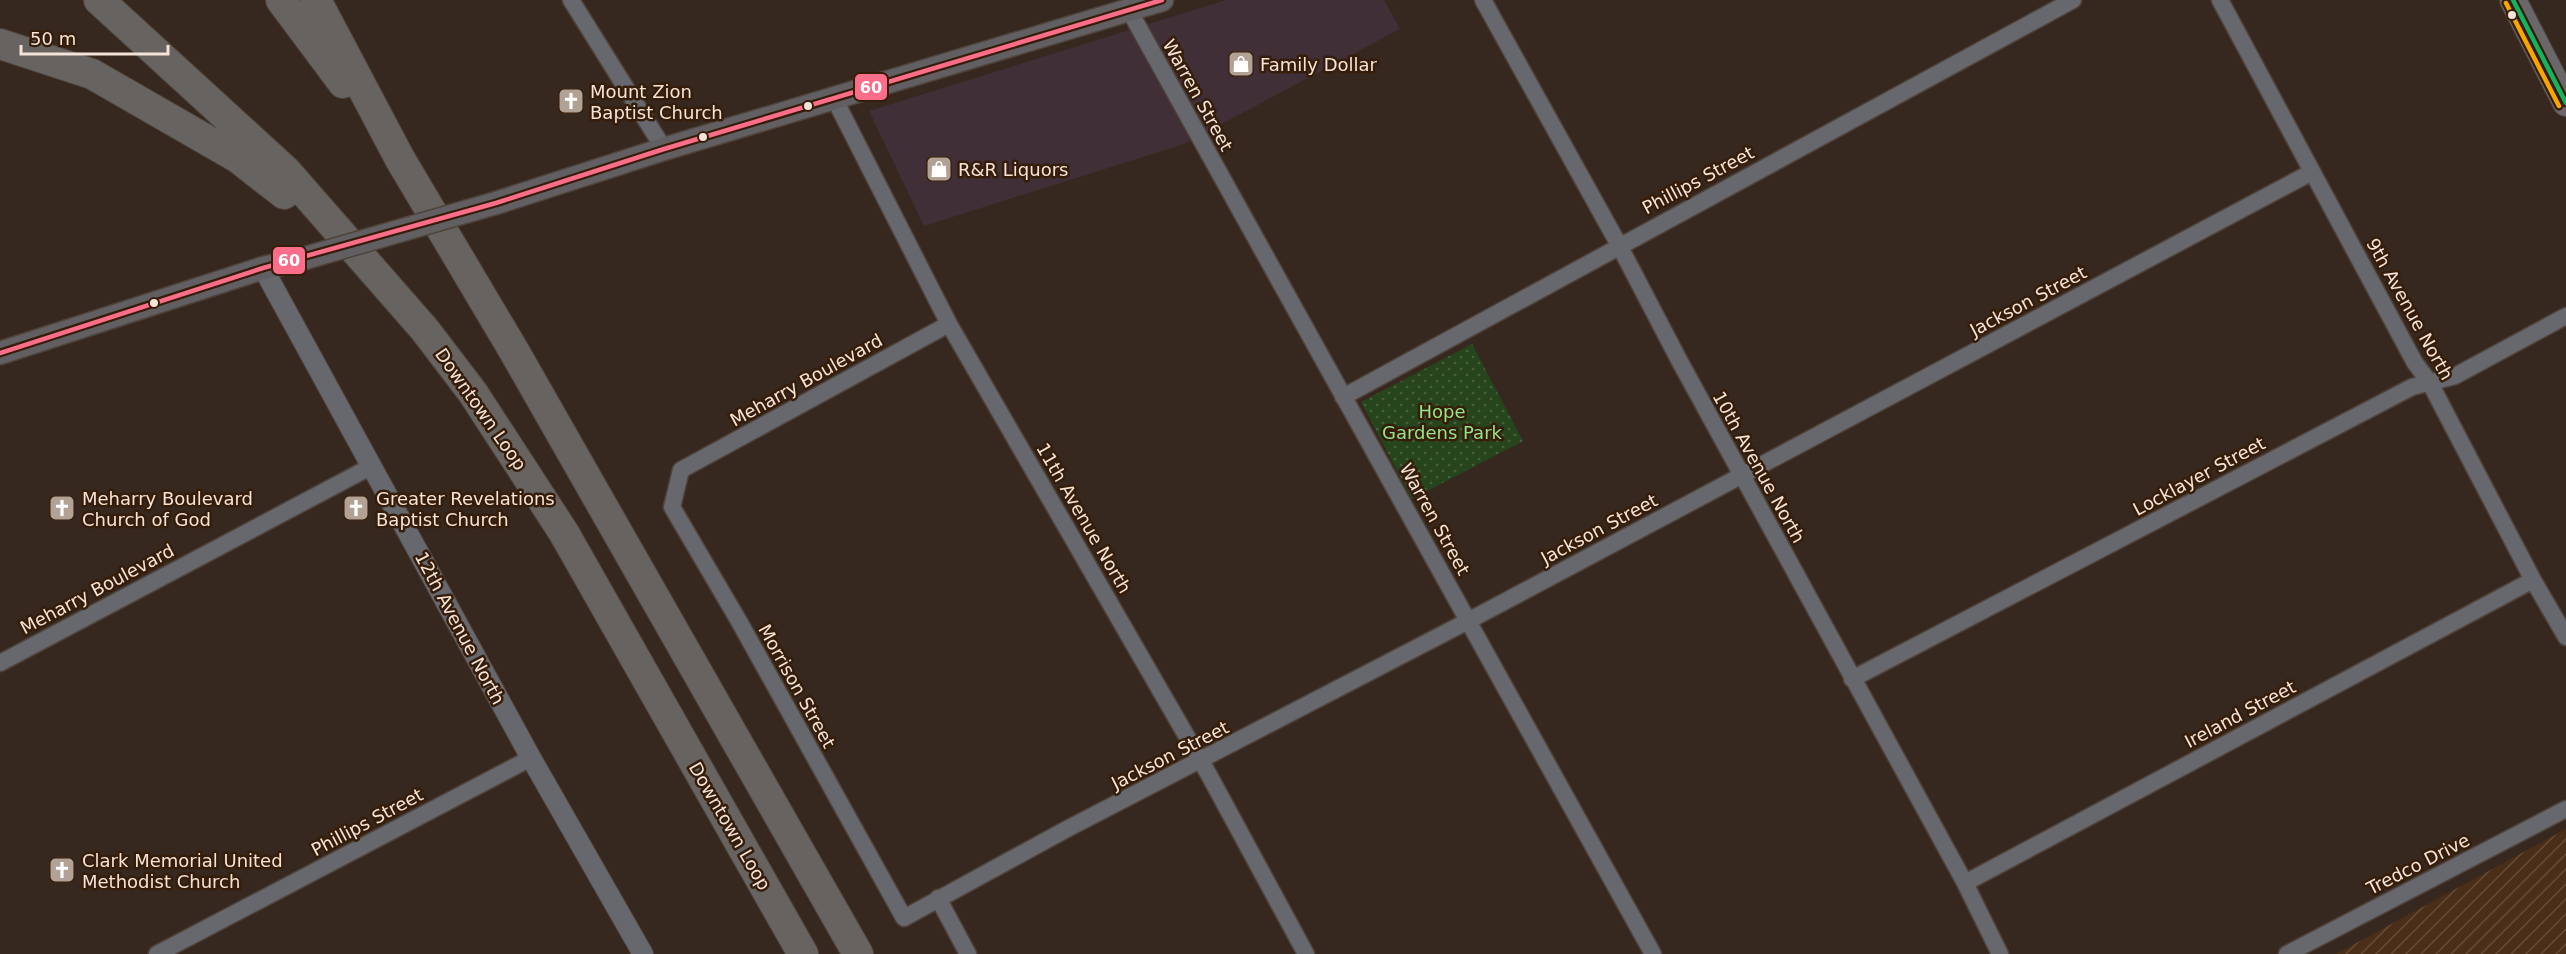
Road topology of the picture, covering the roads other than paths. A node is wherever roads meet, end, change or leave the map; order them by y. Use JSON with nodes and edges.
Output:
{"nodes":[{"id":1,"x":99,"y":0,"type":"edge"},
{"id":2,"x":281,"y":0,"type":"edge"},
{"id":3,"x":316,"y":0,"type":"edge"},
{"id":4,"x":571,"y":0,"type":"edge"},
{"id":5,"x":1162,"y":0,"type":"edge"},
{"id":6,"x":1483,"y":0,"type":"edge"},
{"id":7,"x":2073,"y":0,"type":"edge"},
{"id":8,"x":2220,"y":0,"type":"edge"},
{"id":9,"x":2513,"y":0,"type":"edge"},
{"id":10,"x":1129,"y":10,"type":"junction"},
{"id":11,"x":0,"y":44,"type":"edge"},
{"id":12,"x":834,"y":98,"type":"junction"},
{"id":13,"x":2566,"y":103,"type":"edge"},
{"id":14,"x":664,"y":149,"type":"junction"},
{"id":15,"x":400,"y":159,"type":"junction"},
{"id":16,"x":2312,"y":172,"type":"junction"},
{"id":17,"x":344,"y":240,"type":"junction"},
{"id":18,"x":1619,"y":245,"type":"junction"},
{"id":19,"x":263,"y":268,"type":"junction"},
{"id":20,"x":2566,"y":316,"type":"edge"},
{"id":21,"x":950,"y":324,"type":"junction"},
{"id":22,"x":0,"y":353,"type":"edge"},
{"id":23,"x":2430,"y":383,"type":"junction"},
{"id":24,"x":1342,"y":397,"type":"junction"},
{"id":25,"x":372,"y":466,"type":"junction"},
{"id":26,"x":681,"y":470,"type":"joint"},
{"id":27,"x":1742,"y":476,"type":"junction"},
{"id":28,"x":2533,"y":580,"type":"junction"},
{"id":29,"x":1468,"y":621,"type":"junction"},
{"id":30,"x":2566,"y":638,"type":"edge"},
{"id":31,"x":0,"y":663,"type":"edge"},
{"id":32,"x":1852,"y":679,"type":"junction"},
{"id":33,"x":531,"y":758,"type":"junction"},
{"id":34,"x":1201,"y":761,"type":"junction"},
{"id":35,"x":2566,"y":809,"type":"edge"},
{"id":36,"x":1965,"y":883,"type":"junction"},
{"id":37,"x":938,"y":898,"type":"junction"},
{"id":38,"x":904,"y":918,"type":"joint"},
{"id":39,"x":157,"y":954,"type":"edge"},
{"id":40,"x":643,"y":954,"type":"edge"},
{"id":41,"x":803,"y":954,"type":"edge"},
{"id":42,"x":858,"y":954,"type":"edge"},
{"id":43,"x":968,"y":954,"type":"edge"},
{"id":44,"x":1306,"y":954,"type":"edge"},
{"id":45,"x":1653,"y":954,"type":"edge"},
{"id":46,"x":2000,"y":954,"type":"edge"},
{"id":47,"x":2287,"y":954,"type":"edge"}],
"edges":[{"from":1,"to":17,"type":"highway","name":"Downtown Loop"},
{"from":2,"to":15,"type":"highway"},
{"from":3,"to":15,"type":"highway"},
{"from":4,"to":14,"type":"street"},
{"from":5,"to":10,"type":"main road"},
{"from":6,"to":18,"type":"street","name":"10th Avenue North"},
{"from":7,"to":18,"type":"street","name":"Phillips Street"},
{"from":8,"to":16,"type":"street","name":"9th Avenue North"},
{"from":9,"to":13,"type":"main road"},
{"from":10,"to":12,"type":"main road"},
{"from":10,"to":24,"type":"street","name":"Warren Street"},
{"from":11,"to":17,"type":"highway"},
{"from":12,"to":14,"type":"main road"},
{"from":12,"to":21,"type":"street","name":"11th Avenue North"},
{"from":14,"to":19,"type":"main road","bridge":true},
{"from":15,"to":42,"type":"highway"},
{"from":16,"to":23,"type":"street","name":"9th Avenue North"},
{"from":16,"to":27,"type":"street","name":"Jackson Street"},
{"from":17,"to":41,"type":"highway","name":"Downtown Loop"},
{"from":18,"to":24,"type":"street","name":"Phillips Street"},
{"from":18,"to":27,"type":"street","name":"10th Avenue North"},
{"from":19,"to":22,"type":"main road"},
{"from":19,"to":25,"type":"street","name":"12th Avenue North"},
{"from":20,"to":23,"type":"street","name":"Locklayer Street"},
{"from":21,"to":26,"type":"street","name":"Meharry Boulevard"},
{"from":21,"to":34,"type":"street","name":"11th Avenue North"},
{"from":23,"to":28,"type":"street","name":"9th Avenue North"},
{"from":23,"to":32,"type":"street","name":"Locklayer Street"},
{"from":24,"to":29,"type":"street","name":"Warren Street"},
{"from":25,"to":31,"type":"street","name":"Meharry Boulevard"},
{"from":25,"to":33,"type":"street","name":"12th Avenue North"},
{"from":26,"to":38,"type":"street","name":"Morrison Street"},
{"from":27,"to":29,"type":"street","name":"Jackson Street"},
{"from":27,"to":32,"type":"street","name":"10th Avenue North"},
{"from":28,"to":30,"type":"street","name":"9th Avenue North"},
{"from":28,"to":36,"type":"street","name":"Ireland Street"},
{"from":29,"to":34,"type":"street","name":"Jackson Street"},
{"from":29,"to":45,"type":"street","name":"Warren Street"},
{"from":32,"to":36,"type":"street","name":"10th Avenue North"},
{"from":33,"to":39,"type":"street","name":"Phillips Street"},
{"from":33,"to":40,"type":"street","name":"12th Avenue North"},
{"from":34,"to":37,"type":"street","name":"Jackson Street"},
{"from":34,"to":44,"type":"street","name":"11th Avenue North"},
{"from":35,"to":47,"type":"street","name":"Tredco Drive"},
{"from":36,"to":46,"type":"street","name":"10th Avenue North"},
{"from":37,"to":38,"type":"street","name":"Jackson Street"},
{"from":37,"to":43,"type":"street"}]}
